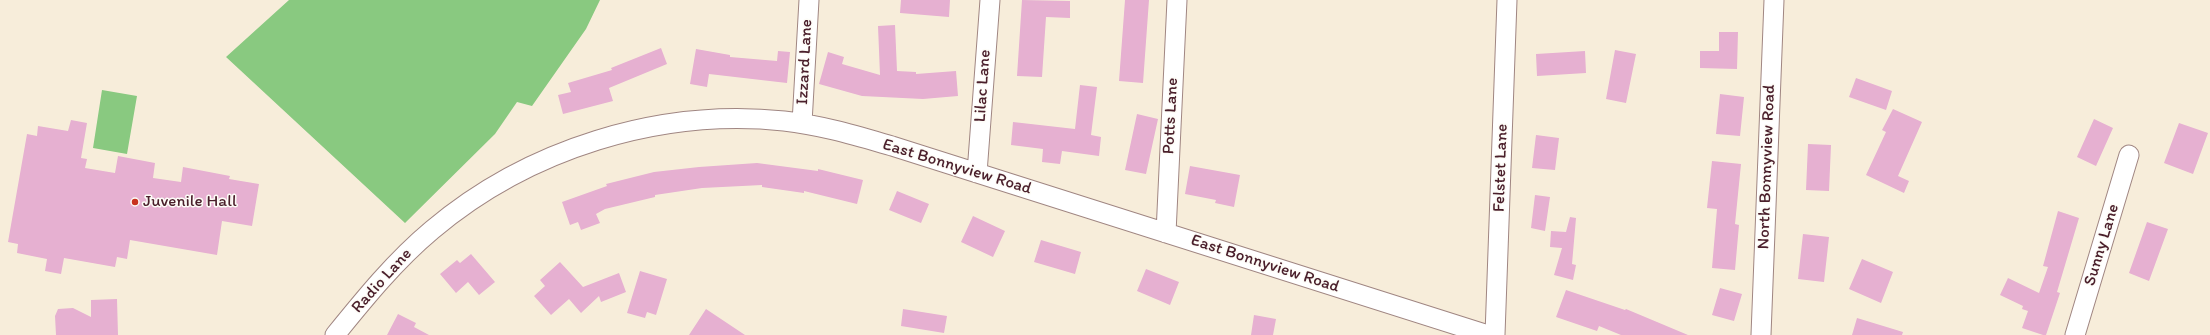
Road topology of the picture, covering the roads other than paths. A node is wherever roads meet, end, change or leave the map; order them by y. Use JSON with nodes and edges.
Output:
{"nodes":[{"id":1,"x":808,"y":0,"type":"edge"},
{"id":2,"x":990,"y":0,"type":"edge"},
{"id":3,"x":1177,"y":0,"type":"edge"},
{"id":4,"x":1507,"y":0,"type":"edge"},
{"id":5,"x":1774,"y":0,"type":"edge"},
{"id":6,"x":802,"y":123,"type":"junction"},
{"id":7,"x":2129,"y":156,"type":"dead end"},
{"id":8,"x":977,"y":173,"type":"junction"},
{"id":9,"x":432,"y":230,"type":"joint"},
{"id":10,"x":1166,"y":233,"type":"junction"},
{"id":11,"x":335,"y":335,"type":"edge"},
{"id":12,"x":1488,"y":335,"type":"edge"},
{"id":13,"x":1495,"y":335,"type":"edge"},
{"id":14,"x":1761,"y":335,"type":"edge"},
{"id":15,"x":2076,"y":335,"type":"edge"}],
"edges":[{"from":1,"to":6,"type":"street","name":"Izzard Lane"},
{"from":2,"to":8,"type":"street","name":"Lilac Lane"},
{"from":3,"to":10,"type":"street","name":"Potts Lane"},
{"from":4,"to":13,"type":"street","name":"Felstet Lane"},
{"from":5,"to":14,"type":"street","name":"North Bonnyview Road"},
{"from":6,"to":8,"type":"street","name":"East Bonnyview Road"},
{"from":6,"to":9,"type":"street","name":"East Bonnyview Road"},
{"from":7,"to":15,"type":"street","name":"Sunny Lane"},
{"from":8,"to":10,"type":"street","name":"East Bonnyview Road"},
{"from":9,"to":11,"type":"street","name":"Radio Lane"},
{"from":10,"to":12,"type":"street","name":"East Bonnyview Road"}]}
